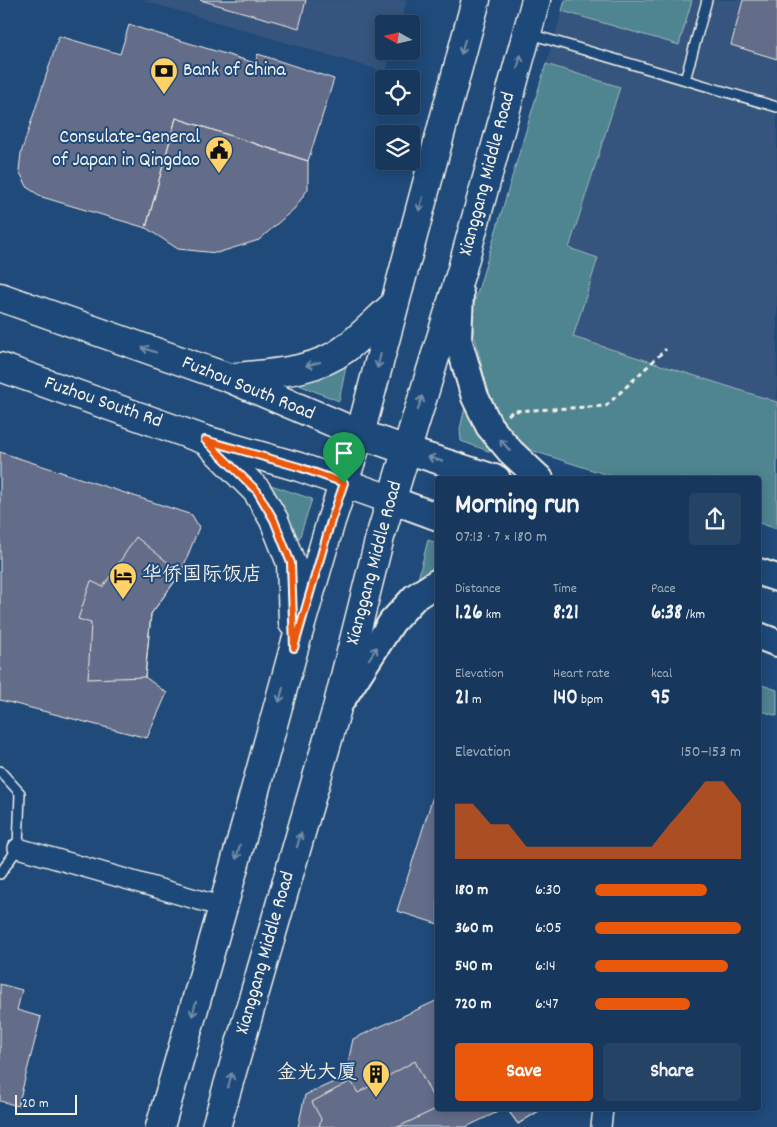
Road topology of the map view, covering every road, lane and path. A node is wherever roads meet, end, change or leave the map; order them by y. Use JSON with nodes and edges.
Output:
{"nodes":[{"id":1,"x":476,"y":0,"type":"edge"},
{"id":2,"x":536,"y":0,"type":"edge"},
{"id":3,"x":708,"y":0,"type":"edge"},
{"id":4,"x":527,"y":33,"type":"junction"},
{"id":5,"x":685,"y":80,"type":"junction"},
{"id":6,"x":777,"y":107,"type":"edge"},
{"id":7,"x":462,"y":269,"type":"junction"},
{"id":8,"x":0,"y":297,"type":"edge"},
{"id":9,"x":394,"y":305,"type":"junction"},
{"id":10,"x":666,"y":349,"type":"dead end"},
{"id":11,"x":0,"y":367,"type":"edge"},
{"id":12,"x":229,"y":378,"type":"junction"},
{"id":13,"x":507,"y":415,"type":"dead end"},
{"id":14,"x":360,"y":434,"type":"junction"},
{"id":15,"x":205,"y":440,"type":"junction"},
{"id":16,"x":406,"y":450,"type":"junction"},
{"id":17,"x":488,"y":476,"type":"edge"},
{"id":18,"x":537,"y":476,"type":"edge"},
{"id":19,"x":344,"y":483,"type":"junction"},
{"id":20,"x":392,"y":500,"type":"junction"},
{"id":21,"x":435,"y":516,"type":"edge"},
{"id":22,"x":761,"y":573,"type":"edge"},
{"id":23,"x":777,"y":578,"type":"edge"},
{"id":24,"x":435,"y":584,"type":"edge"},
{"id":25,"x":761,"y":637,"type":"edge"},
{"id":26,"x":777,"y":642,"type":"edge"},
{"id":27,"x":294,"y":648,"type":"junction"},
{"id":28,"x":337,"y":708,"type":"junction"},
{"id":29,"x":0,"y":771,"type":"edge"},
{"id":30,"x":18,"y":848,"type":"junction"},
{"id":31,"x":0,"y":874,"type":"edge"},
{"id":32,"x":223,"y":907,"type":"junction"},
{"id":33,"x":603,"y":1111,"type":"edge"},
{"id":34,"x":160,"y":1127,"type":"edge"},
{"id":35,"x":216,"y":1127,"type":"edge"},
{"id":36,"x":601,"y":1127,"type":"edge"}],
"edges":[{"from":1,"to":9,"type":"main road","one_way":true},
{"from":2,"to":4,"type":"main road","name":"Xianggang Middle Road"},
{"from":3,"to":5,"type":"lane"},
{"from":4,"to":5,"type":"lane"},
{"from":7,"to":4,"type":"main road","name":"Xianggang Middle Road","one_way":true},
{"from":5,"to":6,"type":"lane"},
{"from":16,"to":7,"type":"main road","name":"Xianggang Middle Road","one_way":true},
{"from":18,"to":7,"type":"main road","one_way":true},
{"from":12,"to":8,"type":"main road","name":"Fuzhou South Road","one_way":true},
{"from":9,"to":12,"type":"main road","one_way":true},
{"from":9,"to":14,"type":"main road","one_way":true},
{"from":10,"to":13,"type":"path"},
{"from":11,"to":15,"type":"main road","name":"Fuzhou South Rd"},
{"from":12,"to":14,"type":"main road","name":"Fuzhou South Road"},
{"from":14,"to":16,"type":"main road","name":"Fuzhou South Road"},
{"from":14,"to":19,"type":"main road"},
{"from":15,"to":19,"type":"main road"},
{"from":15,"to":27,"type":"main road"},
{"from":17,"to":16,"type":"main road","name":"Fuzhou South Road","one_way":true},
{"from":16,"to":20,"type":"main road","name":"Xianggang Middle Road"},
{"from":19,"to":20,"type":"main road"},
{"from":19,"to":27,"type":"main road"},
{"from":20,"to":21,"type":"main road"},
{"from":20,"to":28,"type":"main road","name":"Xianggang Middle Road"},
{"from":22,"to":23,"type":"main road"},
{"from":28,"to":24,"type":"main road","one_way":true},
{"from":25,"to":26,"type":"main road"},
{"from":27,"to":32,"type":"main road","one_way":true},
{"from":35,"to":28,"type":"main road","name":"Xianggang Middle Road","one_way":true},
{"from":29,"to":30,"type":"lane"},
{"from":30,"to":31,"type":"lane"},
{"from":30,"to":32,"type":"street"},
{"from":32,"to":34,"type":"main road","one_way":true},
{"from":33,"to":36,"type":"street"}]}
